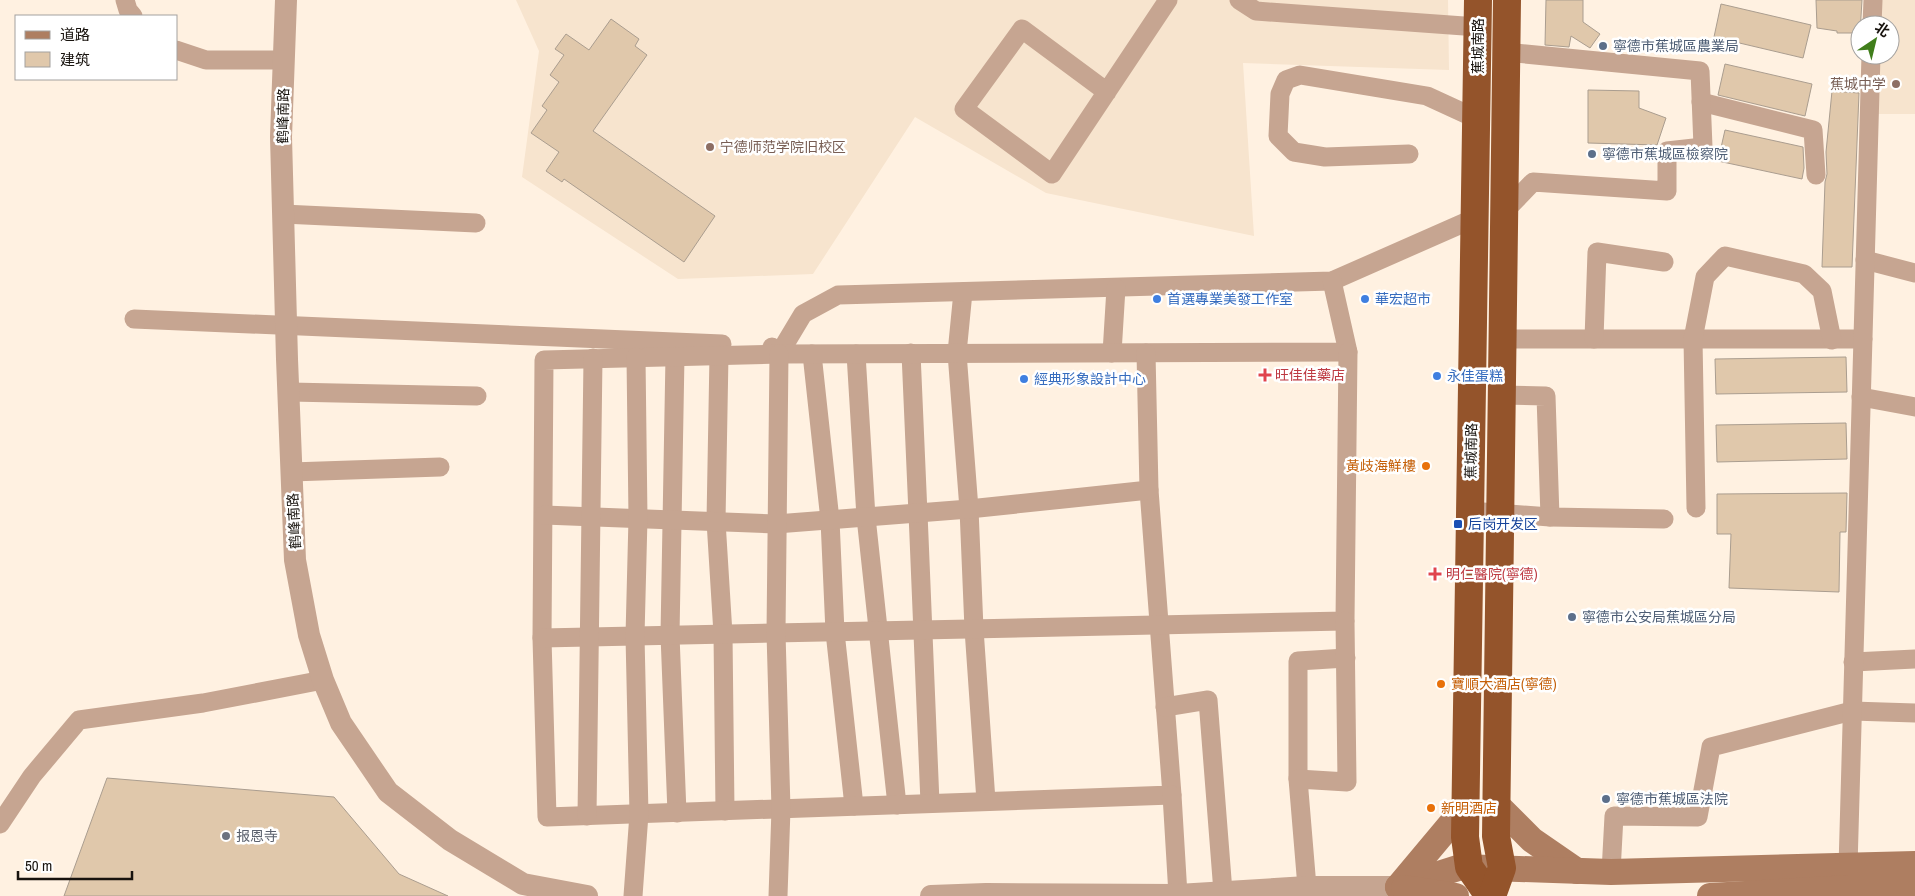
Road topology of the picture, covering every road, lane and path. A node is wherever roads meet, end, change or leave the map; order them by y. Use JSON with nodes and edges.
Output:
{"nodes":[{"id":1,"x":125,"y":0,"type":"edge"},
{"id":2,"x":286,"y":0,"type":"edge"},
{"id":3,"x":1168,"y":0,"type":"edge"},
{"id":4,"x":1239,"y":0,"type":"edge"},
{"id":5,"x":1478,"y":0,"type":"edge"},
{"id":6,"x":1507,"y":0,"type":"edge"},
{"id":7,"x":1873,"y":0,"type":"edge"},
{"id":8,"x":1256,"y":5,"type":"edge"},
{"id":9,"x":132,"y":15,"type":"edge"},
{"id":10,"x":1872,"y":15,"type":"edge"},
{"id":11,"x":1478,"y":27,"type":"junction"},
{"id":12,"x":178,"y":51,"type":"edge"},
{"id":13,"x":1505,"y":52,"type":"junction"},
{"id":14,"x":284,"y":60,"type":"junction"},
{"id":15,"x":1871,"y":65,"type":"edge"},
{"id":16,"x":1107,"y":92,"type":"junction"},
{"id":17,"x":1702,"y":102,"type":"junction"},
{"id":18,"x":1477,"y":118,"type":"junction"},
{"id":19,"x":1408,"y":154,"type":"dead end"},
{"id":20,"x":1816,"y":175,"type":"dead end"},
{"id":21,"x":1503,"y":212,"type":"junction"},
{"id":22,"x":283,"y":214,"type":"junction"},
{"id":23,"x":1474,"y":218,"type":"junction"},
{"id":24,"x":476,"y":223,"type":"dead end"},
{"id":25,"x":1865,"y":260,"type":"junction"},
{"id":26,"x":1664,"y":262,"type":"dead end"},
{"id":27,"x":1915,"y":273,"type":"edge"},
{"id":28,"x":1332,"y":281,"type":"junction"},
{"id":29,"x":1116,"y":288,"type":"junction"},
{"id":30,"x":962,"y":292,"type":"junction"},
{"id":31,"x":134,"y":320,"type":"dead end"},
{"id":32,"x":286,"y":325,"type":"junction"},
{"id":33,"x":1502,"y":339,"type":"junction"},
{"id":34,"x":1594,"y":339,"type":"junction"},
{"id":35,"x":1693,"y":339,"type":"junction"},
{"id":36,"x":1863,"y":339,"type":"junction"},
{"id":37,"x":1832,"y":340,"type":"junction"},
{"id":38,"x":1146,"y":352,"type":"junction"},
{"id":39,"x":1348,"y":352,"type":"junction"},
{"id":40,"x":911,"y":353,"type":"junction"},
{"id":41,"x":957,"y":353,"type":"junction"},
{"id":42,"x":1112,"y":353,"type":"junction"},
{"id":43,"x":779,"y":354,"type":"junction"},
{"id":44,"x":812,"y":354,"type":"junction"},
{"id":45,"x":856,"y":354,"type":"junction"},
{"id":46,"x":720,"y":355,"type":"junction"},
{"id":47,"x":675,"y":356,"type":"junction"},
{"id":48,"x":636,"y":357,"type":"junction"},
{"id":49,"x":594,"y":358,"type":"junction"},
{"id":50,"x":290,"y":392,"type":"junction"},
{"id":51,"x":477,"y":396,"type":"dead end"},
{"id":52,"x":1501,"y":396,"type":"junction"},
{"id":53,"x":1861,"y":397,"type":"junction"},
{"id":54,"x":1915,"y":407,"type":"edge"},
{"id":55,"x":440,"y":468,"type":"dead end"},
{"id":56,"x":291,"y":472,"type":"junction"},
{"id":57,"x":1149,"y":490,"type":"junction"},
{"id":58,"x":1696,"y":508,"type":"dead end"},
{"id":59,"x":970,"y":509,"type":"junction"},
{"id":60,"x":1470,"y":512,"type":"junction"},
{"id":61,"x":917,"y":513,"type":"junction"},
{"id":62,"x":1500,"y":514,"type":"junction"},
{"id":63,"x":544,"y":515,"type":"junction"},
{"id":64,"x":1550,"y":516,"type":"junction"},
{"id":65,"x":592,"y":517,"type":"junction"},
{"id":66,"x":866,"y":517,"type":"junction"},
{"id":67,"x":638,"y":518,"type":"junction"},
{"id":68,"x":1664,"y":519,"type":"dead end"},
{"id":69,"x":672,"y":520,"type":"junction"},
{"id":70,"x":830,"y":520,"type":"junction"},
{"id":71,"x":716,"y":521,"type":"junction"},
{"id":72,"x":776,"y":524,"type":"junction"},
{"id":73,"x":1346,"y":621,"type":"junction"},
{"id":74,"x":1159,"y":625,"type":"junction"},
{"id":75,"x":974,"y":629,"type":"junction"},
{"id":76,"x":925,"y":630,"type":"junction"},
{"id":77,"x":877,"y":631,"type":"junction"},
{"id":78,"x":835,"y":632,"type":"junction"},
{"id":79,"x":776,"y":633,"type":"junction"},
{"id":80,"x":723,"y":634,"type":"junction"},
{"id":81,"x":670,"y":635,"type":"junction"},
{"id":82,"x":635,"y":636,"type":"junction"},
{"id":83,"x":588,"y":637,"type":"junction"},
{"id":84,"x":542,"y":638,"type":"junction"},
{"id":85,"x":1346,"y":658,"type":"junction"},
{"id":86,"x":1915,"y":660,"type":"edge"},
{"id":87,"x":1853,"y":662,"type":"junction"},
{"id":88,"x":323,"y":680,"type":"junction"},
{"id":89,"x":1165,"y":707,"type":"junction"},
{"id":90,"x":1852,"y":711,"type":"junction"},
{"id":91,"x":1915,"y":713,"type":"edge"},
{"id":92,"x":1298,"y":780,"type":"junction"},
{"id":93,"x":1172,"y":795,"type":"junction"},
{"id":94,"x":986,"y":801,"type":"junction"},
{"id":95,"x":930,"y":803,"type":"junction"},
{"id":96,"x":897,"y":805,"type":"junction"},
{"id":97,"x":1497,"y":805,"type":"junction"},
{"id":98,"x":854,"y":806,"type":"junction"},
{"id":99,"x":1465,"y":807,"type":"junction"},
{"id":100,"x":780,"y":809,"type":"junction"},
{"id":101,"x":725,"y":811,"type":"junction"},
{"id":102,"x":677,"y":813,"type":"junction"},
{"id":103,"x":639,"y":814,"type":"junction"},
{"id":104,"x":587,"y":816,"type":"junction"},
{"id":105,"x":0,"y":824,"type":"edge"},
{"id":106,"x":1915,"y":864,"type":"edge"},
{"id":107,"x":1469,"y":867,"type":"junction"},
{"id":108,"x":1502,"y":868,"type":"junction"},
{"id":109,"x":1578,"y":871,"type":"junction"},
{"id":110,"x":1612,"y":872,"type":"junction"},
{"id":111,"x":1849,"y":884,"type":"edge"},
{"id":112,"x":1307,"y":887,"type":"junction"},
{"id":113,"x":1915,"y":888,"type":"edge"},
{"id":114,"x":1404,"y":891,"type":"edge"},
{"id":115,"x":1223,"y":892,"type":"junction"},
{"id":116,"x":1360,"y":892,"type":"edge"},
{"id":117,"x":986,"y":895,"type":"edge"},
{"id":118,"x":1178,"y":895,"type":"junction"},
{"id":119,"x":587,"y":896,"type":"edge"},
{"id":120,"x":633,"y":896,"type":"edge"},
{"id":121,"x":778,"y":896,"type":"edge"},
{"id":122,"x":931,"y":896,"type":"edge"},
{"id":123,"x":1456,"y":896,"type":"edge"},
{"id":124,"x":1491,"y":896,"type":"edge"},
{"id":125,"x":1710,"y":896,"type":"edge"}],
"edges":[{"from":1,"to":9,"type":"street"},
{"from":2,"to":14,"type":"street","name":"鹤峰南路"},
{"from":3,"to":16,"type":"street"},
{"from":4,"to":8,"type":"street"},
{"from":5,"to":11,"type":"highway","name":"蕉城南路"},
{"from":6,"to":13,"type":"highway","name":"蕉城南路"},
{"from":7,"to":10,"type":"street"},
{"from":8,"to":11,"type":"street"},
{"from":11,"to":18,"type":"highway","name":"蕉城南路"},
{"from":12,"to":14,"type":"street"},
{"from":13,"to":17,"type":"street"},
{"from":13,"to":21,"type":"highway","name":"蕉城南路"},
{"from":14,"to":22,"type":"street","name":"鹤峰南路"},
{"from":15,"to":25,"type":"street"},
{"from":16,"to":16,"type":"street"},
{"from":17,"to":20,"type":"street"},
{"from":17,"to":21,"type":"street"},
{"from":18,"to":19,"type":"street"},
{"from":18,"to":23,"type":"highway","name":"蕉城南路"},
{"from":21,"to":33,"type":"highway","name":"蕉城南路"},
{"from":22,"to":24,"type":"street"},
{"from":22,"to":32,"type":"street","name":"鹤峰南路"},
{"from":23,"to":28,"type":"street"},
{"from":23,"to":60,"type":"highway","name":"蕉城南路"},
{"from":25,"to":27,"type":"street"},
{"from":25,"to":36,"type":"street"},
{"from":26,"to":34,"type":"street"},
{"from":28,"to":29,"type":"street"},
{"from":28,"to":39,"type":"street"},
{"from":29,"to":30,"type":"street"},
{"from":29,"to":42,"type":"street"},
{"from":30,"to":41,"type":"street"},
{"from":30,"to":43,"type":"street"},
{"from":31,"to":32,"type":"street"},
{"from":32,"to":43,"type":"street"},
{"from":32,"to":50,"type":"street","name":"鹤峰南路"},
{"from":33,"to":34,"type":"street"},
{"from":33,"to":52,"type":"highway","name":"蕉城南路"},
{"from":34,"to":35,"type":"street"},
{"from":35,"to":37,"type":"street"},
{"from":35,"to":37,"type":"street"},
{"from":35,"to":58,"type":"street"},
{"from":36,"to":37,"type":"street"},
{"from":36,"to":53,"type":"street"},
{"from":38,"to":39,"type":"street"},
{"from":38,"to":42,"type":"street"},
{"from":38,"to":57,"type":"street"},
{"from":39,"to":73,"type":"street"},
{"from":40,"to":41,"type":"street"},
{"from":40,"to":45,"type":"street"},
{"from":40,"to":61,"type":"street"},
{"from":41,"to":42,"type":"street"},
{"from":41,"to":59,"type":"street"},
{"from":43,"to":44,"type":"street"},
{"from":43,"to":46,"type":"street"},
{"from":43,"to":72,"type":"street"},
{"from":44,"to":45,"type":"street"},
{"from":44,"to":70,"type":"street"},
{"from":45,"to":66,"type":"street"},
{"from":46,"to":47,"type":"street"},
{"from":46,"to":71,"type":"street"},
{"from":47,"to":48,"type":"street"},
{"from":47,"to":69,"type":"street"},
{"from":48,"to":49,"type":"street"},
{"from":48,"to":67,"type":"street"},
{"from":49,"to":63,"type":"street"},
{"from":49,"to":65,"type":"street"},
{"from":50,"to":51,"type":"street"},
{"from":50,"to":56,"type":"street","name":"鹤峰南路"},
{"from":52,"to":62,"type":"highway","name":"蕉城南路"},
{"from":52,"to":64,"type":"street"},
{"from":53,"to":54,"type":"street"},
{"from":53,"to":87,"type":"street"},
{"from":55,"to":56,"type":"street"},
{"from":56,"to":88,"type":"street","name":"鹤峰南路"},
{"from":57,"to":59,"type":"street"},
{"from":57,"to":74,"type":"street"},
{"from":59,"to":61,"type":"street"},
{"from":59,"to":75,"type":"street"},
{"from":60,"to":62,"type":"street"},
{"from":60,"to":99,"type":"highway","name":"蕉城南路"},
{"from":61,"to":66,"type":"street"},
{"from":61,"to":76,"type":"street"},
{"from":62,"to":64,"type":"street"},
{"from":62,"to":97,"type":"highway","name":"蕉城南路"},
{"from":63,"to":65,"type":"street"},
{"from":63,"to":84,"type":"street"},
{"from":64,"to":68,"type":"street"},
{"from":65,"to":67,"type":"street"},
{"from":65,"to":83,"type":"street"},
{"from":66,"to":70,"type":"street"},
{"from":66,"to":77,"type":"street"},
{"from":67,"to":69,"type":"street"},
{"from":67,"to":82,"type":"street"},
{"from":69,"to":71,"type":"street"},
{"from":69,"to":81,"type":"street"},
{"from":70,"to":72,"type":"street"},
{"from":70,"to":78,"type":"street"},
{"from":71,"to":72,"type":"street"},
{"from":71,"to":80,"type":"street"},
{"from":72,"to":79,"type":"street"},
{"from":73,"to":74,"type":"street"},
{"from":73,"to":85,"type":"street"},
{"from":74,"to":75,"type":"street"},
{"from":74,"to":89,"type":"street"},
{"from":75,"to":76,"type":"street"},
{"from":75,"to":94,"type":"street"},
{"from":76,"to":77,"type":"street"},
{"from":76,"to":95,"type":"street"},
{"from":77,"to":78,"type":"street"},
{"from":77,"to":96,"type":"street"},
{"from":78,"to":79,"type":"street"},
{"from":78,"to":98,"type":"street"},
{"from":79,"to":80,"type":"street"},
{"from":79,"to":100,"type":"street"},
{"from":80,"to":81,"type":"street"},
{"from":80,"to":101,"type":"street"},
{"from":81,"to":82,"type":"street"},
{"from":81,"to":102,"type":"street"},
{"from":82,"to":83,"type":"street"},
{"from":82,"to":103,"type":"street"},
{"from":83,"to":84,"type":"street"},
{"from":83,"to":104,"type":"street"},
{"from":84,"to":104,"type":"street"},
{"from":85,"to":92,"type":"street"},
{"from":85,"to":92,"type":"street"},
{"from":86,"to":87,"type":"street"},
{"from":87,"to":90,"type":"street"},
{"from":88,"to":105,"type":"street"},
{"from":88,"to":119,"type":"street","name":"鹤峰南路"},
{"from":89,"to":93,"type":"street"},
{"from":89,"to":115,"type":"street"},
{"from":90,"to":91,"type":"street"},
{"from":90,"to":110,"type":"street"},
{"from":90,"to":111,"type":"street"},
{"from":92,"to":112,"type":"street"},
{"from":93,"to":94,"type":"street"},
{"from":93,"to":118,"type":"street"},
{"from":94,"to":95,"type":"street"},
{"from":95,"to":96,"type":"street"},
{"from":96,"to":98,"type":"street"},
{"from":97,"to":108,"type":"highway","name":"蕉城南路"},
{"from":97,"to":109,"type":"main road"},
{"from":98,"to":100,"type":"street"},
{"from":99,"to":107,"type":"highway","name":"蕉城南路"},
{"from":99,"to":114,"type":"main road"},
{"from":100,"to":101,"type":"street"},
{"from":100,"to":121,"type":"street"},
{"from":101,"to":102,"type":"street"},
{"from":102,"to":103,"type":"street"},
{"from":103,"to":104,"type":"street"},
{"from":103,"to":120,"type":"street"},
{"from":106,"to":111,"type":"main road"},
{"from":107,"to":108,"type":"main road"},
{"from":107,"to":114,"type":"main road"},
{"from":107,"to":124,"type":"highway","name":"蕉城南路"},
{"from":108,"to":109,"type":"main road"},
{"from":108,"to":124,"type":"highway","name":"蕉城南路"},
{"from":109,"to":110,"type":"main road"},
{"from":110,"to":111,"type":"main road"},
{"from":111,"to":113,"type":"main road"},
{"from":111,"to":125,"type":"main road"},
{"from":112,"to":115,"type":"street"},
{"from":112,"to":116,"type":"street"},
{"from":114,"to":116,"type":"street"},
{"from":114,"to":123,"type":"main road"},
{"from":115,"to":118,"type":"street"},
{"from":117,"to":118,"type":"street"},
{"from":117,"to":122,"type":"street"}]}
